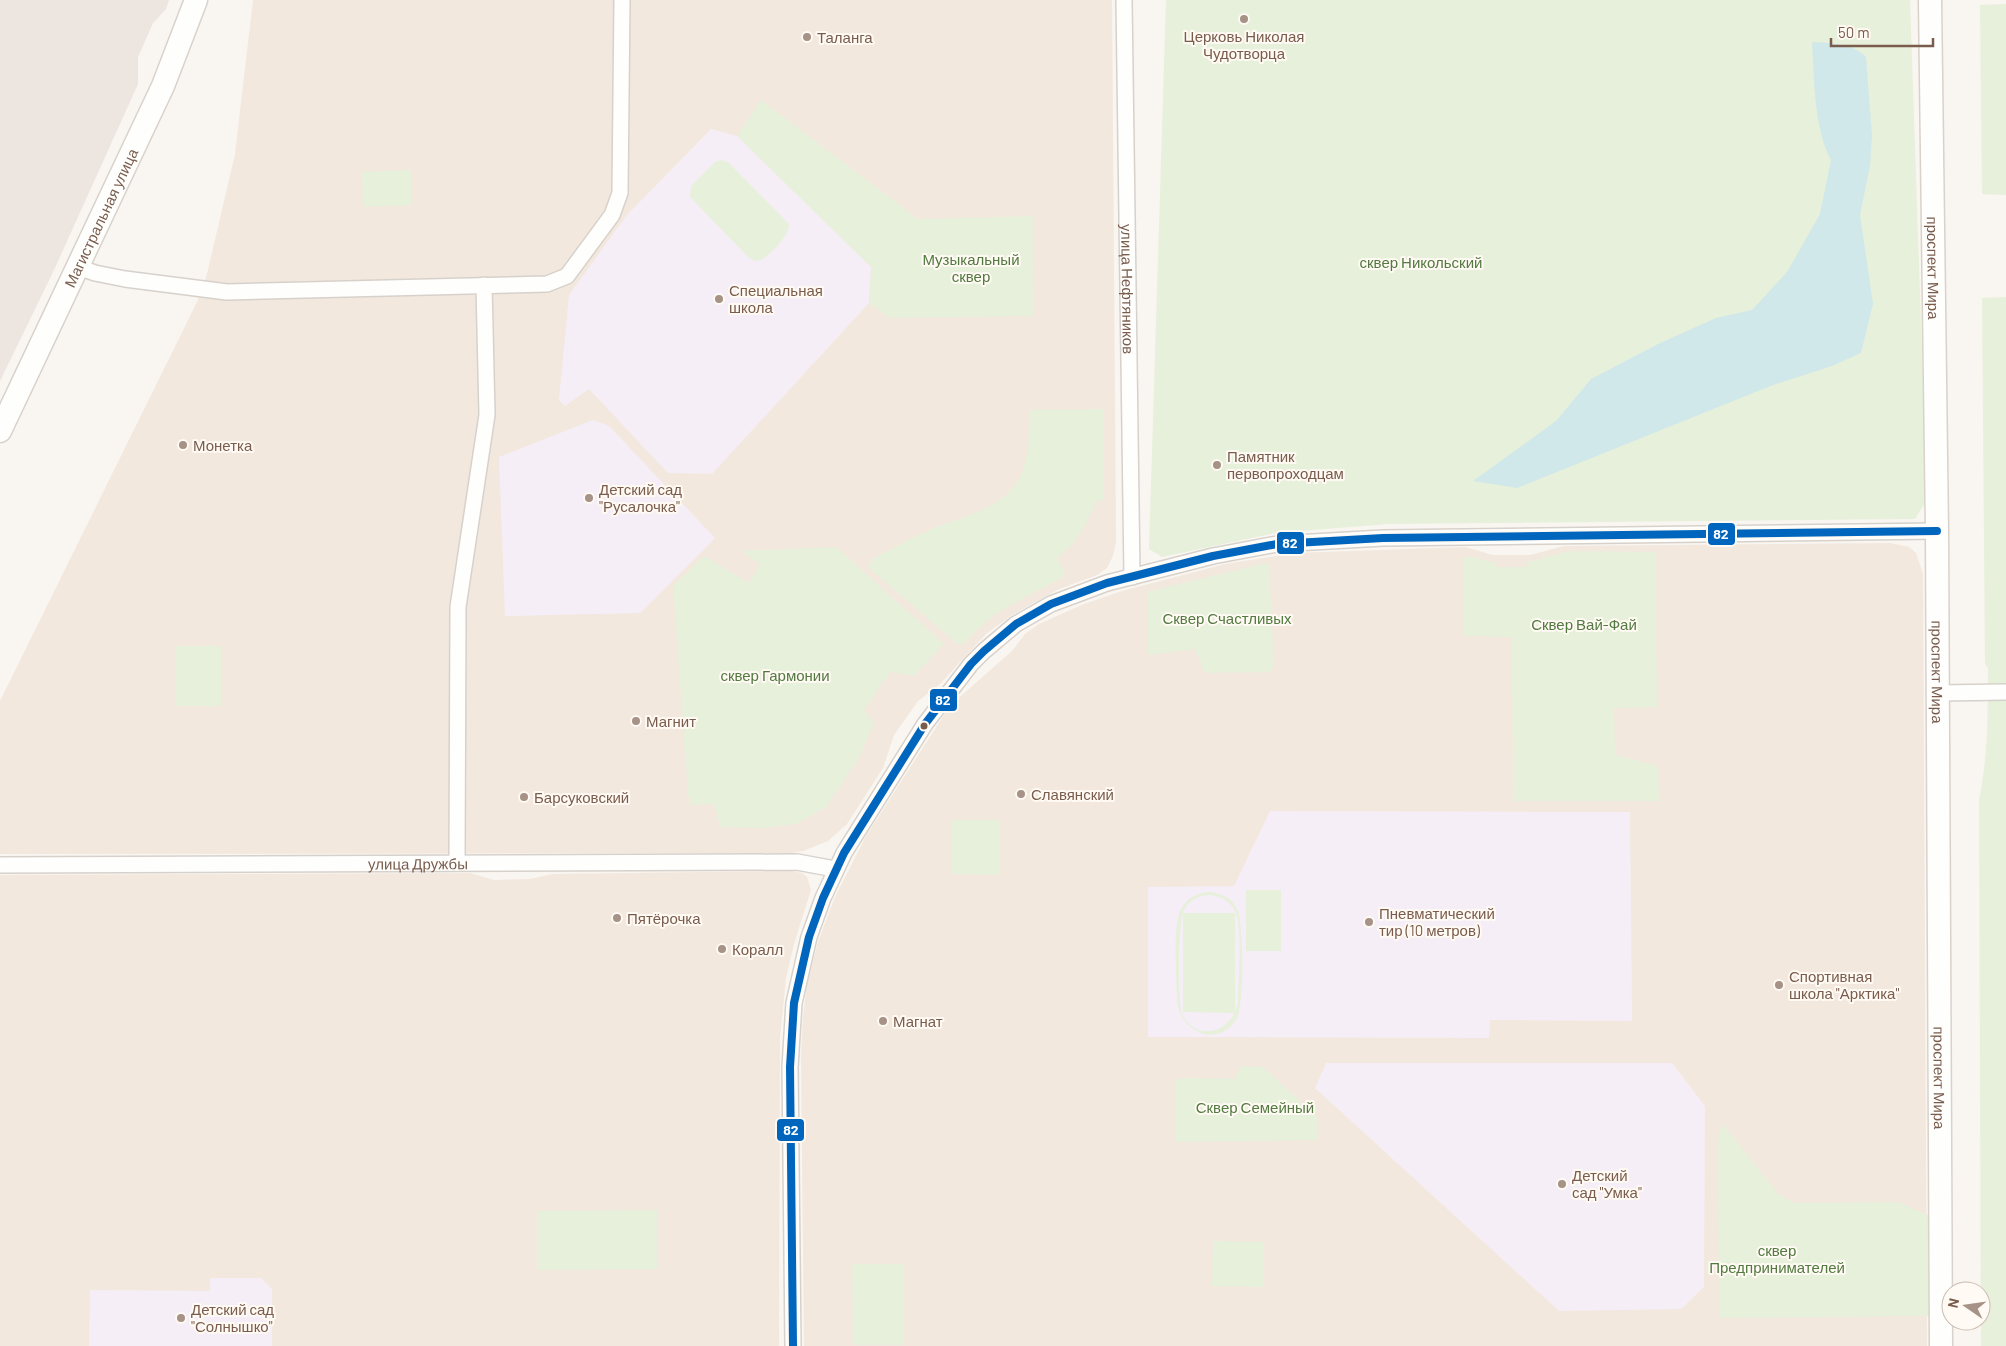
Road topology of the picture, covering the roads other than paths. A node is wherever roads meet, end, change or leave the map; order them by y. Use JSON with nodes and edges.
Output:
{"nodes":[{"id":1,"x":196,"y":0,"type":"edge"},
{"id":2,"x":622,"y":0,"type":"edge"},
{"id":3,"x":1124,"y":0,"type":"edge"},
{"id":4,"x":1930,"y":0,"type":"edge"},
{"id":5,"x":78,"y":267,"type":"junction"},
{"id":6,"x":484,"y":285,"type":"junction"},
{"id":7,"x":0,"y":431,"type":"edge"},
{"id":8,"x":1937,"y":531,"type":"junction"},
{"id":9,"x":1132,"y":577,"type":"junction"},
{"id":10,"x":2006,"y":692,"type":"edge"},
{"id":11,"x":1938,"y":693,"type":"junction"},
{"id":12,"x":457,"y":863,"type":"junction"},
{"id":13,"x":0,"y":865,"type":"edge"},
{"id":14,"x":835,"y":869,"type":"junction"},
{"id":15,"x":793,"y":1346,"type":"edge"},
{"id":16,"x":1941,"y":1346,"type":"edge"}],
"edges":[{"from":1,"to":5,"type":"main road","name":"Магистральная улица"},
{"from":2,"to":6,"type":"street"},
{"from":3,"to":9,"type":"street","name":"улица Нефтяников"},
{"from":4,"to":8,"type":"main road","name":"проспект Мира"},
{"from":5,"to":6,"type":"street"},
{"from":5,"to":7,"type":"main road","name":"Магистральная улица"},
{"from":6,"to":12,"type":"street"},
{"from":8,"to":9,"type":"street"},
{"from":8,"to":11,"type":"main road","name":"проспект Мира"},
{"from":9,"to":14,"type":"street"},
{"from":10,"to":11,"type":"street"},
{"from":11,"to":16,"type":"main road","name":"проспект Мира"},
{"from":12,"to":13,"type":"street","name":"улица Дружбы"},
{"from":12,"to":14,"type":"street","name":"улица Дружбы"},
{"from":14,"to":15,"type":"street"}]}
